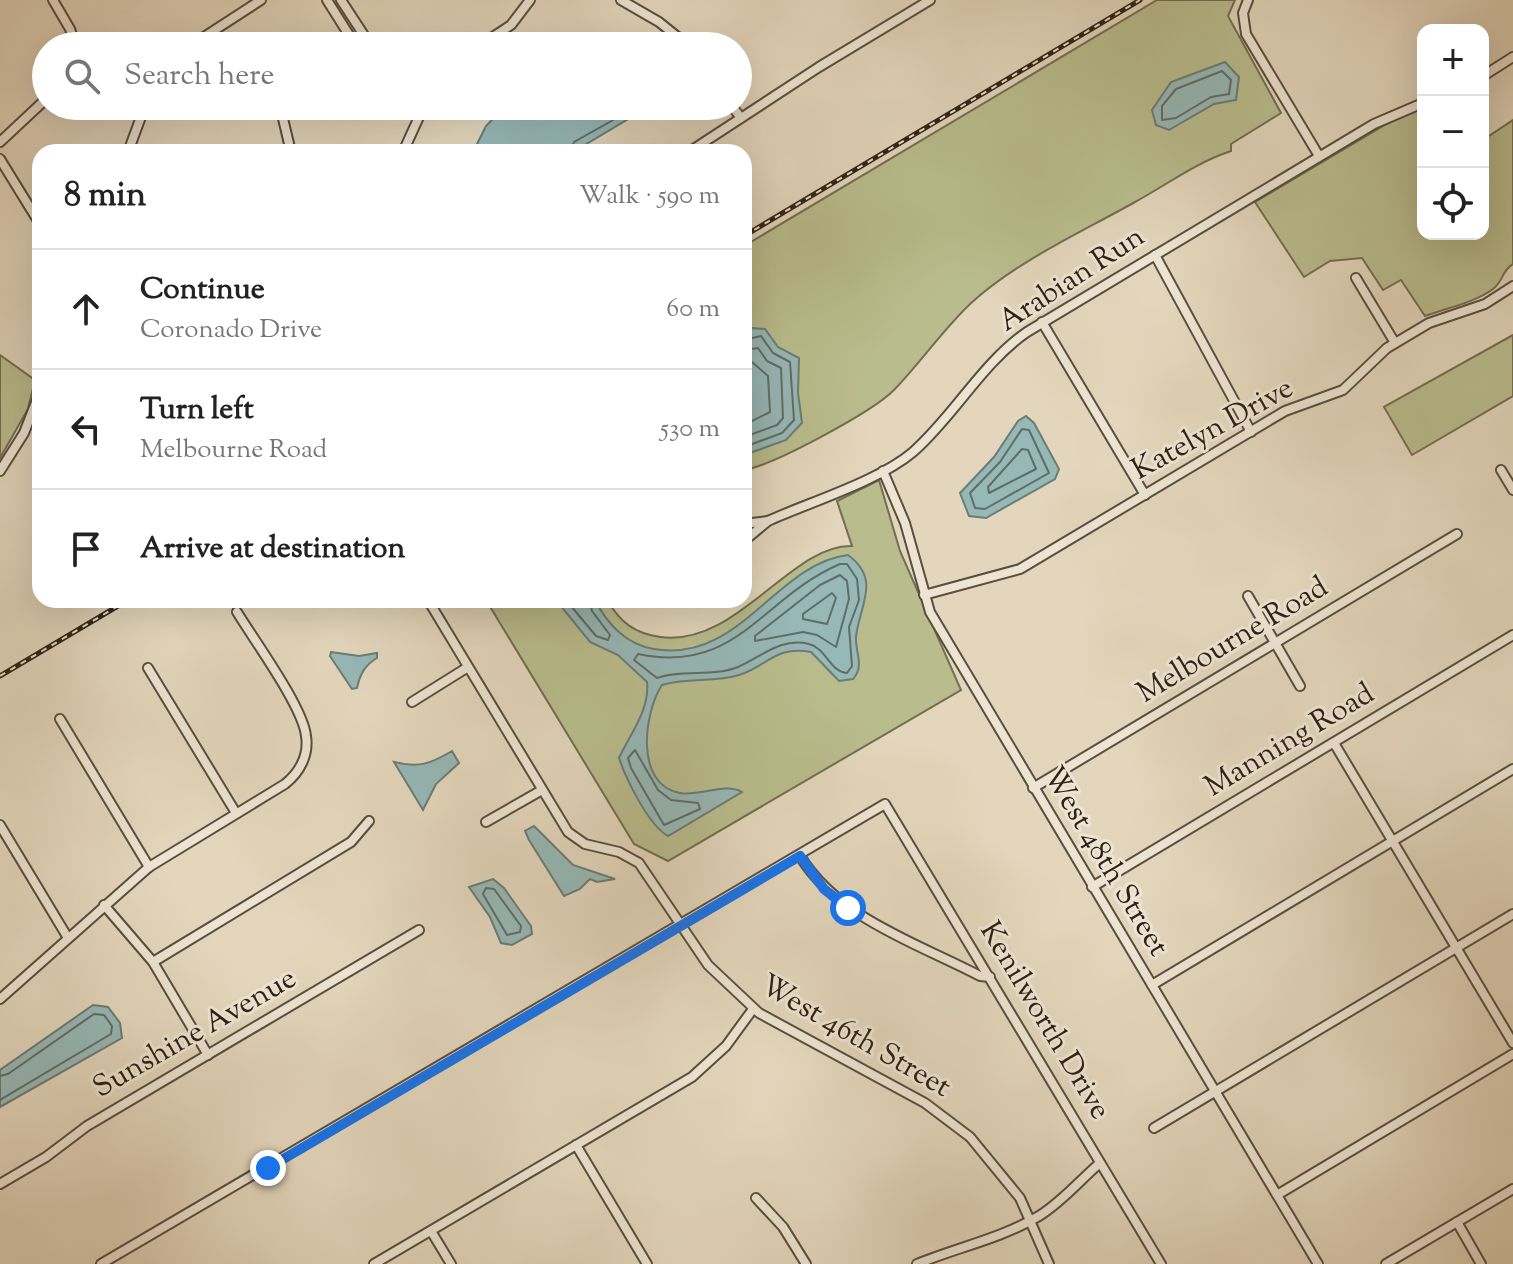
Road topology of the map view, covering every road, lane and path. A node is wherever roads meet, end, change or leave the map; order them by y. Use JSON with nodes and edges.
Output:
{"nodes":[{"id":1,"x":53,"y":0,"type":"edge"},
{"id":2,"x":261,"y":0,"type":"edge"},
{"id":3,"x":327,"y":0,"type":"edge"},
{"id":4,"x":341,"y":0,"type":"edge"},
{"id":5,"x":530,"y":0,"type":"edge"},
{"id":6,"x":621,"y":0,"type":"edge"},
{"id":7,"x":930,"y":0,"type":"edge"},
{"id":8,"x":1248,"y":0,"type":"edge"},
{"id":9,"x":71,"y":32,"type":"edge"},
{"id":10,"x":212,"y":32,"type":"edge"},
{"id":11,"x":347,"y":32,"type":"edge"},
{"id":12,"x":362,"y":32,"type":"edge"},
{"id":13,"x":500,"y":32,"type":"edge"},
{"id":14,"x":672,"y":32,"type":"edge"},
{"id":15,"x":1513,"y":57,"type":"edge"},
{"id":16,"x":1489,"y":72,"type":"edge"},
{"id":17,"x":1417,"y":105,"type":"edge"},
{"id":18,"x":752,"y":111,"type":"edge"},
{"id":19,"x":32,"y":112,"type":"edge"},
{"id":20,"x":140,"y":120,"type":"edge"},
{"id":21,"x":283,"y":120,"type":"edge"},
{"id":22,"x":418,"y":120,"type":"edge"},
{"id":23,"x":738,"y":120,"type":"edge"},
{"id":24,"x":0,"y":142,"type":"edge"},
{"id":25,"x":131,"y":144,"type":"edge"},
{"id":26,"x":289,"y":144,"type":"edge"},
{"id":27,"x":407,"y":144,"type":"edge"},
{"id":28,"x":701,"y":144,"type":"edge"},
{"id":29,"x":1319,"y":156,"type":"junction"},
{"id":30,"x":0,"y":159,"type":"edge"},
{"id":31,"x":32,"y":211,"type":"edge"},
{"id":32,"x":1155,"y":255,"type":"junction"},
{"id":33,"x":1356,"y":278,"type":"dead end"},
{"id":34,"x":1513,"y":286,"type":"edge"},
{"id":35,"x":1042,"y":322,"type":"junction"},
{"id":36,"x":1395,"y":343,"type":"junction"},
{"id":37,"x":32,"y":412,"type":"edge"},
{"id":38,"x":1251,"y":432,"type":"junction"},
{"id":39,"x":1501,"y":470,"type":"dead end"},
{"id":40,"x":0,"y":471,"type":"edge"},
{"id":41,"x":883,"y":471,"type":"junction"},
{"id":42,"x":1513,"y":490,"type":"edge"},
{"id":43,"x":1145,"y":495,"type":"junction"},
{"id":44,"x":768,"y":521,"type":"junction"},
{"id":45,"x":752,"y":523,"type":"edge"},
{"id":46,"x":752,"y":534,"type":"edge"},
{"id":47,"x":1457,"y":534,"type":"dead end"},
{"id":48,"x":924,"y":595,"type":"junction"},
{"id":49,"x":1248,"y":596,"type":"dead end"},
{"id":50,"x":433,"y":608,"type":"edge"},
{"id":51,"x":237,"y":612,"type":"dead end"},
{"id":52,"x":1513,"y":635,"type":"edge"},
{"id":53,"x":1275,"y":643,"type":"junction"},
{"id":54,"x":468,"y":667,"type":"junction"},
{"id":55,"x":148,"y":668,"type":"dead end"},
{"id":56,"x":1300,"y":686,"type":"dead end"},
{"id":57,"x":412,"y":702,"type":"dead end"},
{"id":58,"x":60,"y":719,"type":"dead end"},
{"id":59,"x":1334,"y":743,"type":"junction"},
{"id":60,"x":1513,"y":769,"type":"edge"},
{"id":61,"x":1033,"y":788,"type":"junction"},
{"id":62,"x":542,"y":790,"type":"junction"},
{"id":63,"x":236,"y":813,"type":"junction"},
{"id":64,"x":369,"y":821,"type":"dead end"},
{"id":65,"x":486,"y":822,"type":"dead end"},
{"id":66,"x":0,"y":825,"type":"edge"},
{"id":67,"x":1393,"y":841,"type":"junction"},
{"id":68,"x":800,"y":856,"type":"junction"},
{"id":69,"x":149,"y":867,"type":"junction"},
{"id":70,"x":1092,"y":887,"type":"junction"},
{"id":71,"x":104,"y":905,"type":"junction"},
{"id":72,"x":1513,"y":914,"type":"edge"},
{"id":73,"x":682,"y":925,"type":"junction"},
{"id":74,"x":419,"y":930,"type":"dead end"},
{"id":75,"x":68,"y":938,"type":"junction"},
{"id":76,"x":1456,"y":948,"type":"junction"},
{"id":77,"x":153,"y":962,"type":"junction"},
{"id":78,"x":990,"y":977,"type":"junction"},
{"id":79,"x":1152,"y":985,"type":"junction"},
{"id":80,"x":0,"y":999,"type":"edge"},
{"id":81,"x":753,"y":1009,"type":"junction"},
{"id":82,"x":1513,"y":1043,"type":"edge"},
{"id":83,"x":1513,"y":1054,"type":"edge"},
{"id":84,"x":208,"y":1055,"type":"junction"},
{"id":85,"x":1215,"y":1091,"type":"junction"},
{"id":86,"x":1154,"y":1128,"type":"dead end"},
{"id":87,"x":576,"y":1145,"type":"junction"},
{"id":88,"x":1100,"y":1163,"type":"junction"},
{"id":89,"x":0,"y":1184,"type":"edge"},
{"id":90,"x":1513,"y":1189,"type":"edge"},
{"id":91,"x":1277,"y":1195,"type":"junction"},
{"id":92,"x":756,"y":1198,"type":"dead end"},
{"id":93,"x":1032,"y":1220,"type":"junction"},
{"id":94,"x":1457,"y":1222,"type":"junction"},
{"id":95,"x":431,"y":1231,"type":"junction"},
{"id":96,"x":101,"y":1264,"type":"edge"},
{"id":97,"x":374,"y":1264,"type":"edge"},
{"id":98,"x":451,"y":1264,"type":"edge"},
{"id":99,"x":647,"y":1264,"type":"edge"},
{"id":100,"x":806,"y":1264,"type":"edge"},
{"id":101,"x":917,"y":1264,"type":"edge"},
{"id":102,"x":1049,"y":1264,"type":"edge"},
{"id":103,"x":1161,"y":1264,"type":"edge"},
{"id":104,"x":1318,"y":1264,"type":"edge"},
{"id":105,"x":1386,"y":1264,"type":"edge"},
{"id":106,"x":1481,"y":1264,"type":"edge"}],
"edges":[{"from":1,"to":9,"type":"street"},
{"from":2,"to":10,"type":"street"},
{"from":3,"to":11,"type":"street"},
{"from":4,"to":12,"type":"street"},
{"from":5,"to":13,"type":"street"},
{"from":6,"to":14,"type":"street"},
{"from":7,"to":18,"type":"street"},
{"from":8,"to":29,"type":"street"},
{"from":15,"to":16,"type":"street"},
{"from":17,"to":29,"type":"street","name":"Arabian Run"},
{"from":19,"to":24,"type":"street"},
{"from":20,"to":25,"type":"street"},
{"from":21,"to":26,"type":"street"},
{"from":22,"to":27,"type":"street"},
{"from":23,"to":28,"type":"street"},
{"from":29,"to":32,"type":"street","name":"Arabian Run"},
{"from":30,"to":31,"type":"street"},
{"from":32,"to":35,"type":"street","name":"Arabian Run"},
{"from":32,"to":38,"type":"street"},
{"from":33,"to":36,"type":"street"},
{"from":34,"to":36,"type":"street","name":"Katelyn Drive"},
{"from":35,"to":41,"type":"street","name":"Arabian Run"},
{"from":35,"to":43,"type":"street"},
{"from":36,"to":38,"type":"street","name":"Katelyn Drive"},
{"from":37,"to":40,"type":"street"},
{"from":38,"to":43,"type":"street","name":"Katelyn Drive"},
{"from":39,"to":42,"type":"street"},
{"from":41,"to":44,"type":"street","name":"Arabian Run"},
{"from":41,"to":48,"type":"street","name":"West 48th Street"},
{"from":43,"to":48,"type":"street","name":"Katelyn Drive"},
{"from":44,"to":45,"type":"street","name":"Arabian Run"},
{"from":44,"to":46,"type":"street","name":"Arabian Run"},
{"from":47,"to":53,"type":"street","name":"Melbourne Road"},
{"from":48,"to":61,"type":"street","name":"West 48th Street"},
{"from":49,"to":53,"type":"street"},
{"from":50,"to":54,"type":"street","name":"West 46th Street"},
{"from":51,"to":63,"type":"street"},
{"from":52,"to":59,"type":"street","name":"Manning Road"},
{"from":53,"to":56,"type":"street"},
{"from":53,"to":61,"type":"street","name":"Melbourne Road"},
{"from":54,"to":57,"type":"street"},
{"from":54,"to":62,"type":"street","name":"West 46th Street"},
{"from":55,"to":63,"type":"street"},
{"from":58,"to":69,"type":"street"},
{"from":59,"to":67,"type":"street"},
{"from":59,"to":70,"type":"street","name":"Manning Road"},
{"from":60,"to":67,"type":"street"},
{"from":61,"to":70,"type":"street","name":"West 48th Street"},
{"from":62,"to":65,"type":"street"},
{"from":62,"to":73,"type":"street","name":"West 46th Street"},
{"from":63,"to":69,"type":"street"},
{"from":64,"to":77,"type":"street"},
{"from":66,"to":75,"type":"street"},
{"from":67,"to":76,"type":"street"},
{"from":67,"to":79,"type":"street"},
{"from":68,"to":73,"type":"street"},
{"from":68,"to":78,"type":"street"},
{"from":68,"to":78,"type":"street","name":"Kenilworth Drive"},
{"from":69,"to":71,"type":"street"},
{"from":70,"to":79,"type":"street","name":"West 48th Street"},
{"from":71,"to":75,"type":"street"},
{"from":71,"to":77,"type":"street"},
{"from":72,"to":76,"type":"street"},
{"from":73,"to":81,"type":"street","name":"West 46th Street"},
{"from":73,"to":96,"type":"street"},
{"from":74,"to":84,"type":"street","name":"Sunshine Avenue"},
{"from":75,"to":80,"type":"street"},
{"from":76,"to":82,"type":"street"},
{"from":76,"to":85,"type":"street"},
{"from":77,"to":84,"type":"street"},
{"from":78,"to":88,"type":"street","name":"Kenilworth Drive"},
{"from":79,"to":85,"type":"street","name":"West 48th Street"},
{"from":81,"to":87,"type":"street"},
{"from":81,"to":93,"type":"street","name":"West 46th Street"},
{"from":83,"to":91,"type":"street"},
{"from":84,"to":89,"type":"street","name":"Sunshine Avenue"},
{"from":85,"to":86,"type":"street"},
{"from":85,"to":91,"type":"street","name":"West 48th Street"},
{"from":87,"to":95,"type":"street"},
{"from":87,"to":99,"type":"street"},
{"from":88,"to":93,"type":"street"},
{"from":88,"to":103,"type":"street","name":"Kenilworth Drive"},
{"from":90,"to":94,"type":"street"},
{"from":91,"to":104,"type":"street","name":"West 48th Street"},
{"from":92,"to":100,"type":"street"},
{"from":93,"to":101,"type":"street"},
{"from":93,"to":102,"type":"street","name":"West 46th Street"},
{"from":94,"to":105,"type":"street"},
{"from":94,"to":106,"type":"street"},
{"from":95,"to":97,"type":"street"},
{"from":95,"to":98,"type":"street"}]}
